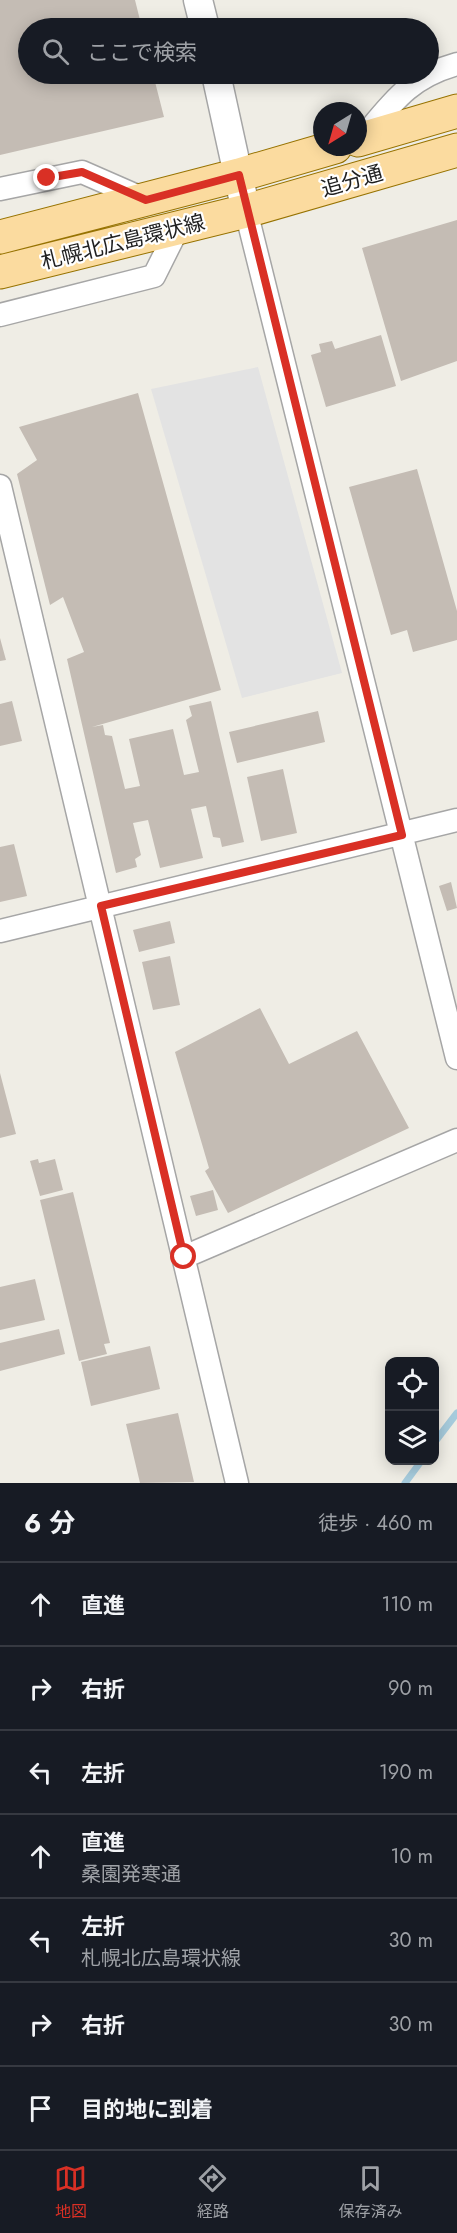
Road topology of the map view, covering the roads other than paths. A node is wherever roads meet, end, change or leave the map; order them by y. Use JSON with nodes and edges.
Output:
{"nodes":[{"id":1,"x":198,"y":0,"type":"edge"},
{"id":2,"x":202,"y":18,"type":"edge"},
{"id":3,"x":457,"y":63,"type":"edge"},
{"id":4,"x":439,"y":70,"type":"edge"},
{"id":5,"x":218,"y":84,"type":"edge"},
{"id":6,"x":414,"y":84,"type":"edge"},
{"id":7,"x":457,"y":111,"type":"edge"},
{"id":8,"x":367,"y":126,"type":"edge"},
{"id":9,"x":367,"y":138,"type":"edge"},
{"id":10,"x":313,"y":153,"type":"edge"},
{"id":11,"x":454,"y":153,"type":"edge"},
{"id":12,"x":239,"y":175,"type":"junction"},
{"id":13,"x":0,"y":189,"type":"edge"},
{"id":14,"x":146,"y":200,"type":"junction"},
{"id":15,"x":246,"y":212,"type":"junction"},
{"id":16,"x":177,"y":228,"type":"junction"},
{"id":17,"x":0,"y":237,"type":"edge"},
{"id":18,"x":0,"y":272,"type":"edge"},
{"id":19,"x":0,"y":315,"type":"edge"},
{"id":20,"x":0,"y":486,"type":"edge"},
{"id":21,"x":457,"y":820,"type":"edge"},
{"id":22,"x":402,"y":835,"type":"junction"},
{"id":23,"x":101,"y":906,"type":"junction"},
{"id":24,"x":0,"y":931,"type":"edge"},
{"id":25,"x":457,"y":1058,"type":"edge"},
{"id":26,"x":457,"y":1140,"type":"edge"},
{"id":27,"x":184,"y":1257,"type":"junction"},
{"id":28,"x":237,"y":1483,"type":"edge"}],
"edges":[{"from":1,"to":2,"type":"street"},
{"from":3,"to":4,"type":"street"},
{"from":5,"to":12,"type":"street"},
{"from":6,"to":8,"type":"street"},
{"from":7,"to":9,"type":"main road","name":"札幌北広島環状線"},
{"from":10,"to":12,"type":"main road","name":"札幌北広島環状線"},
{"from":11,"to":15,"type":"main road","name":"追分通"},
{"from":12,"to":14,"type":"main road","name":"札幌北広島環状線"},
{"from":12,"to":15,"type":"street"},
{"from":13,"to":14,"type":"street"},
{"from":14,"to":17,"type":"main road","name":"札幌北広島環状線"},
{"from":15,"to":16,"type":"main road","name":"札幌北広島環状線"},
{"from":15,"to":22,"type":"street"},
{"from":16,"to":18,"type":"main road","name":"札幌北広島環状線"},
{"from":16,"to":19,"type":"street"},
{"from":20,"to":23,"type":"street"},
{"from":21,"to":22,"type":"street"},
{"from":22,"to":23,"type":"street"},
{"from":22,"to":25,"type":"street"},
{"from":23,"to":24,"type":"street"},
{"from":23,"to":27,"type":"street"},
{"from":26,"to":27,"type":"street"},
{"from":27,"to":28,"type":"street"}]}
